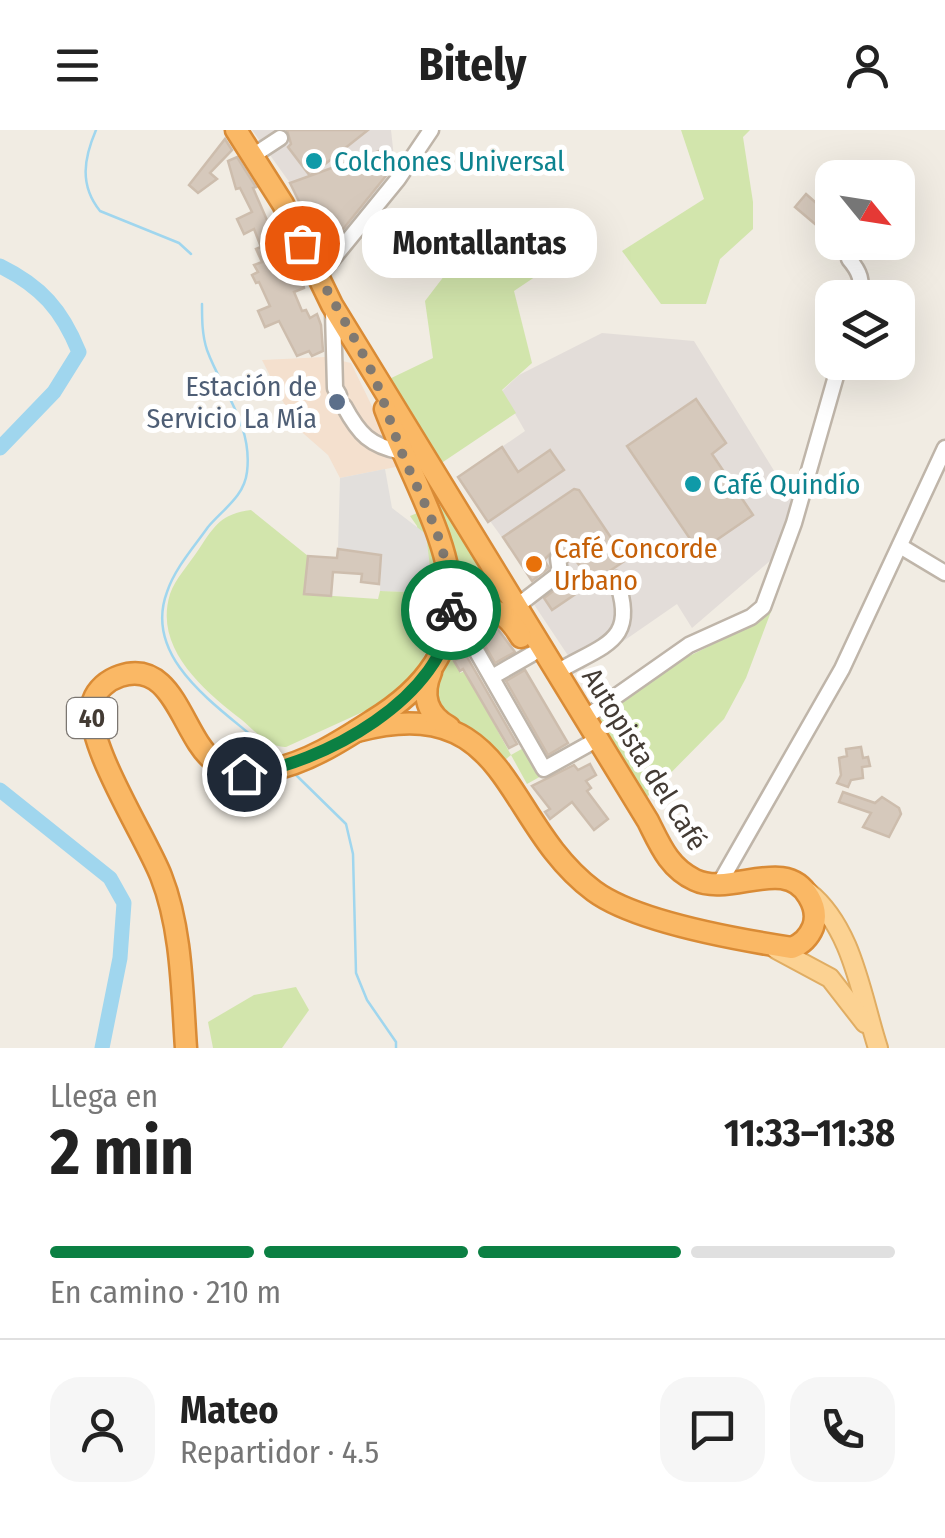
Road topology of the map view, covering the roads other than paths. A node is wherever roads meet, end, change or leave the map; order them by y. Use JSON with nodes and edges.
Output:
{"nodes":[{"id":1,"x":236,"y":130,"type":"edge"},
{"id":2,"x":431,"y":130,"type":"edge"},
{"id":3,"x":280,"y":138,"type":"dead end"},
{"id":4,"x":254,"y":155,"type":"junction"},
{"id":5,"x":318,"y":277,"type":"junction"},
{"id":6,"x":332,"y":306,"type":"junction"},
{"id":7,"x":368,"y":365,"type":"junction"},
{"id":8,"x":835,"y":380,"type":"edge"},
{"id":9,"x":945,"y":448,"type":"edge"},
{"id":10,"x":402,"y":452,"type":"junction"},
{"id":11,"x":900,"y":546,"type":"junction"},
{"id":12,"x":558,"y":558,"type":"dead end"},
{"id":13,"x":945,"y":573,"type":"edge"},
{"id":14,"x":616,"y":579,"type":"dead end"},
{"id":15,"x":516,"y":606,"type":"junction"},
{"id":16,"x":447,"y":638,"type":"junction"},
{"id":17,"x":473,"y":645,"type":"dead end"},
{"id":18,"x":532,"y":654,"type":"junction"},
{"id":19,"x":434,"y":666,"type":"junction"},
{"id":20,"x":557,"y":672,"type":"junction"},
{"id":21,"x":492,"y":678,"type":"junction"},
{"id":22,"x":585,"y":718,"type":"junction"},
{"id":23,"x":452,"y":729,"type":"junction"},
{"id":24,"x":357,"y":731,"type":"junction"},
{"id":25,"x":589,"y":744,"type":"junction"},
{"id":26,"x":660,"y":846,"type":"junction"},
{"id":27,"x":718,"y":886,"type":"junction"},
{"id":28,"x":804,"y":888,"type":"junction"},
{"id":29,"x":752,"y":940,"type":"junction"},
{"id":30,"x":184,"y":1024,"type":"junction"},
{"id":31,"x":877,"y":1046,"type":"edge"},
{"id":32,"x":186,"y":1048,"type":"edge"},
{"id":33,"x":196,"y":1048,"type":"edge"}],
"edges":[{"from":1,"to":4,"type":"highway","name":"Autopista del Café","number":"40"},
{"from":2,"to":5,"type":"street"},
{"from":3,"to":4,"type":"street"},
{"from":4,"to":5,"type":"highway","name":"Autopista del Café","number":"40"},
{"from":5,"to":6,"type":"highway","name":"Autopista del Café","number":"40"},
{"from":6,"to":7,"type":"highway","name":"Autopista del Café","number":"40"},
{"from":6,"to":10,"type":"street"},
{"from":7,"to":10,"type":"highway","name":"Autopista del Café","number":"40"},
{"from":7,"to":15,"type":"highway","name":"Autopista del Café","number":"40"},
{"from":8,"to":22,"type":"street"},
{"from":9,"to":11,"type":"street"},
{"from":10,"to":16,"type":"highway","name":"Autopista del Café","number":"40"},
{"from":11,"to":13,"type":"street"},
{"from":11,"to":27,"type":"street"},
{"from":12,"to":15,"type":"street"},
{"from":14,"to":20,"type":"street"},
{"from":15,"to":20,"type":"highway","name":"Autopista del Café","number":"40"},
{"from":16,"to":18,"type":"highway"},
{"from":16,"to":19,"type":"highway","name":"Autopista del Café","number":"40"},
{"from":17,"to":21,"type":"street"},
{"from":18,"to":21,"type":"street"},
{"from":18,"to":25,"type":"highway"},
{"from":19,"to":23,"type":"highway"},
{"from":19,"to":24,"type":"highway","name":"Autopista del Café","number":"40"},
{"from":20,"to":22,"type":"highway","name":"Autopista del Café","number":"40"},
{"from":21,"to":25,"type":"street"},
{"from":22,"to":26,"type":"highway","name":"Autopista del Café","number":"40"},
{"from":23,"to":24,"type":"highway","number":"40"},
{"from":23,"to":29,"type":"highway"},
{"from":24,"to":30,"type":"highway","number":"40"},
{"from":25,"to":26,"type":"highway"},
{"from":26,"to":27,"type":"highway","name":"Autopista del Café","number":"40"},
{"from":27,"to":28,"type":"highway"},
{"from":28,"to":29,"type":"highway"},
{"from":28,"to":31,"type":"main road"},
{"from":29,"to":31,"type":"main road"},
{"from":30,"to":32,"type":"highway","number":"40"},
{"from":30,"to":33,"type":"street"}]}
